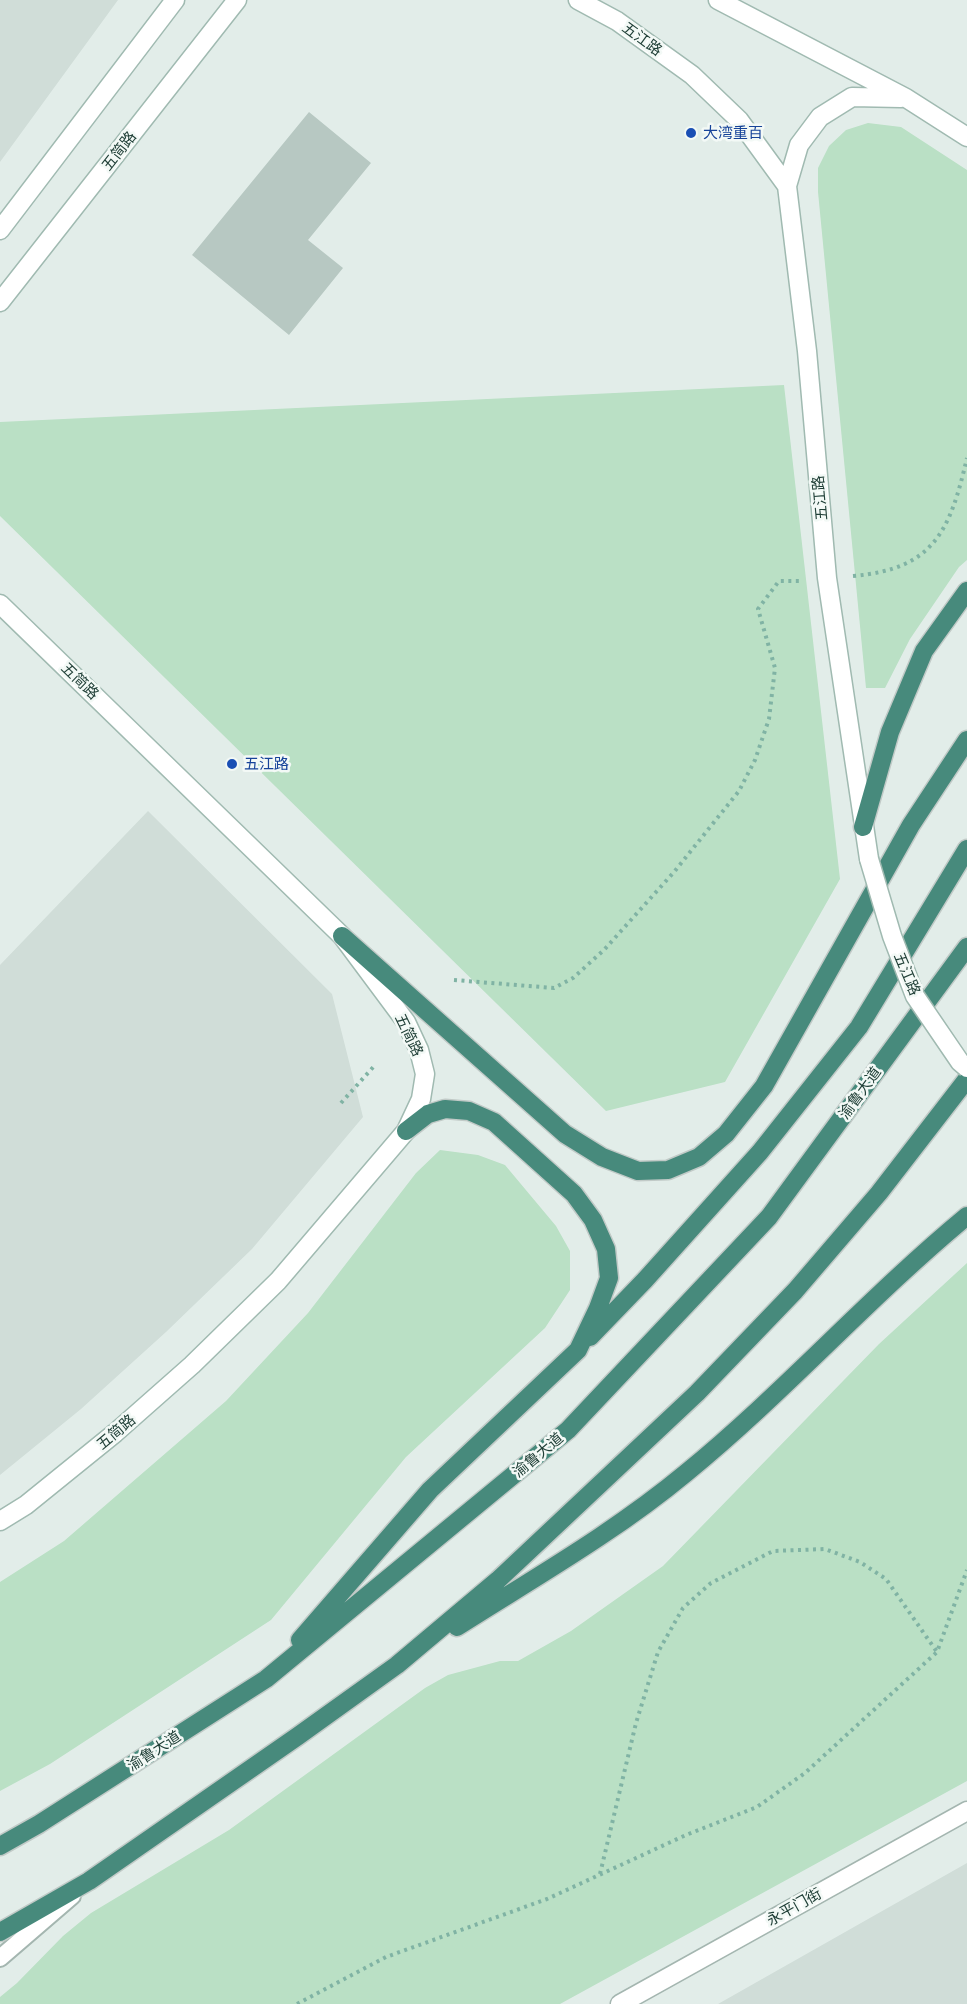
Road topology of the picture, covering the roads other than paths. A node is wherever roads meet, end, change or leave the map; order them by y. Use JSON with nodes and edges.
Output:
{"nodes":[{"id":1,"x":175,"y":0,"type":"edge"},
{"id":2,"x":237,"y":0,"type":"edge"},
{"id":3,"x":578,"y":0,"type":"edge"},
{"id":4,"x":718,"y":0,"type":"edge"},
{"id":5,"x":906,"y":98,"type":"junction"},
{"id":6,"x":967,"y":137,"type":"edge"},
{"id":7,"x":787,"y":186,"type":"junction"},
{"id":8,"x":0,"y":230,"type":"edge"},
{"id":9,"x":0,"y":302,"type":"edge"},
{"id":10,"x":967,"y":591,"type":"edge"},
{"id":11,"x":0,"y":604,"type":"edge"},
{"id":12,"x":967,"y":740,"type":"edge"},
{"id":13,"x":863,"y":827,"type":"junction"},
{"id":14,"x":967,"y":849,"type":"edge"},
{"id":15,"x":342,"y":936,"type":"junction"},
{"id":16,"x":967,"y":947,"type":"edge"},
{"id":17,"x":967,"y":1068,"type":"edge"},
{"id":18,"x":967,"y":1079,"type":"edge"},
{"id":19,"x":406,"y":1131,"type":"junction"},
{"id":20,"x":967,"y":1216,"type":"edge"},
{"id":21,"x":578,"y":1350,"type":"junction"},
{"id":22,"x":0,"y":1521,"type":"edge"},
{"id":23,"x":397,"y":1665,"type":"junction"},
{"id":24,"x":266,"y":1679,"type":"junction"},
{"id":25,"x":967,"y":1811,"type":"edge"},
{"id":26,"x":0,"y":1846,"type":"edge"},
{"id":27,"x":89,"y":1881,"type":"junction"},
{"id":28,"x":0,"y":1932,"type":"edge"},
{"id":29,"x":0,"y":1958,"type":"edge"},
{"id":30,"x":621,"y":2004,"type":"edge"}],
"edges":[{"from":1,"to":8,"type":"main road"},
{"from":2,"to":9,"type":"main road","name":"五简路"},
{"from":3,"to":7,"type":"main road","name":"五江路"},
{"from":4,"to":5,"type":"main road"},
{"from":5,"to":6,"type":"main road"},
{"from":5,"to":7,"type":"main road"},
{"from":7,"to":13,"type":"main road","name":"五江路"},
{"from":10,"to":13,"type":"highway"},
{"from":11,"to":15,"type":"main road","name":"五简路"},
{"from":12,"to":15,"type":"highway"},
{"from":13,"to":17,"type":"main road","name":"五江路","bridge":true},
{"from":14,"to":21,"type":"highway"},
{"from":15,"to":19,"type":"main road","name":"五简路"},
{"from":16,"to":24,"type":"highway","name":"渝鲁大道"},
{"from":18,"to":23,"type":"highway"},
{"from":19,"to":21,"type":"highway"},
{"from":19,"to":22,"type":"main road","name":"五简路"},
{"from":20,"to":23,"type":"highway"},
{"from":21,"to":24,"type":"highway"},
{"from":23,"to":27,"type":"highway"},
{"from":24,"to":26,"type":"highway","name":"渝鲁大道"},
{"from":25,"to":30,"type":"main road","name":"永平门街"},
{"from":27,"to":28,"type":"highway"},
{"from":27,"to":29,"type":"lane"}]}
